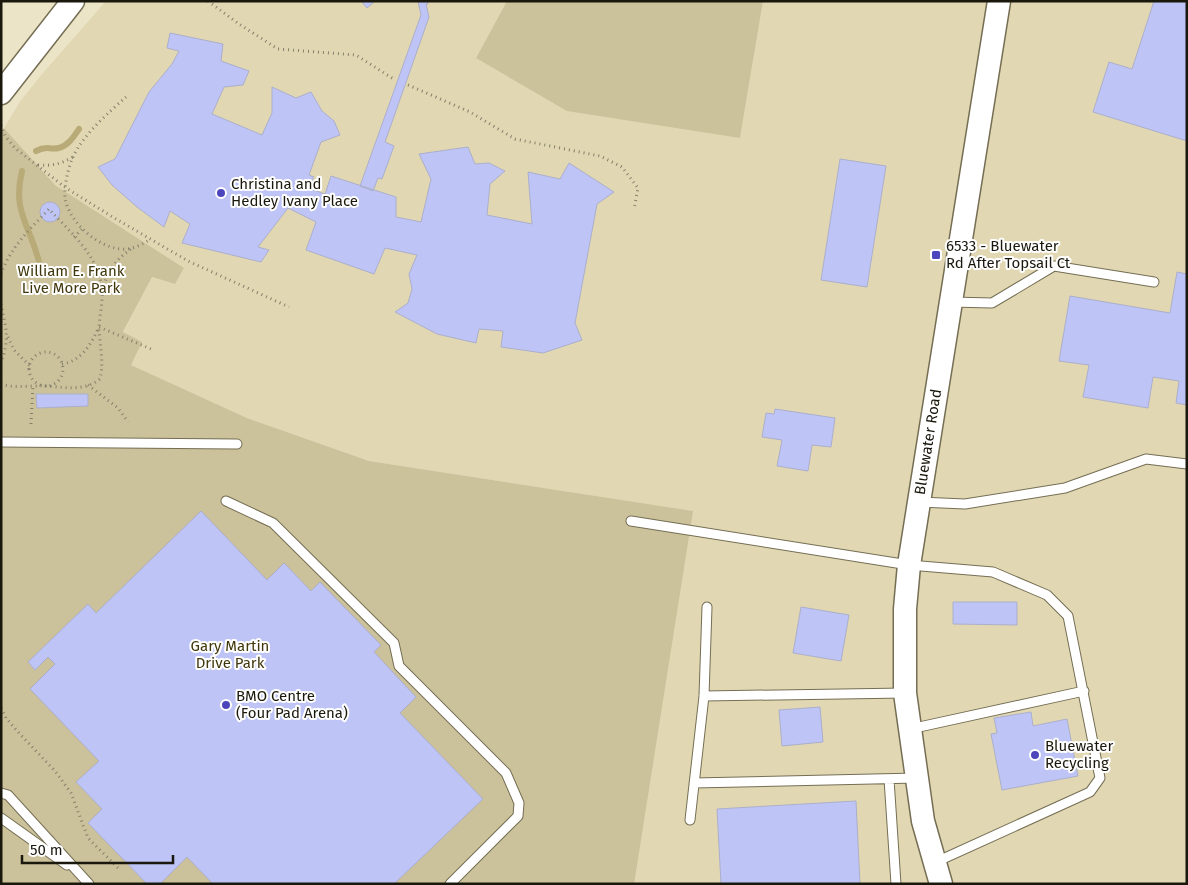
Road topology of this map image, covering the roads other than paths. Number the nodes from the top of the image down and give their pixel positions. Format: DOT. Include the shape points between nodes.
graph roads {
  1 [pos="73,1"];
  2 [pos="997,2"];
  3 [pos="1,93"];
  4 [pos="1154,282"];
  5 [pos="951,302"];
  6 [pos="1,442"];
  7 [pos="237,444"];
  8 [pos="1187,464"];
  9 [pos="226,501"];
  10 [pos="919,502"];
  11 [pos="630,521"];
  12 [pos="909,565"];
  13 [pos="707,607"];
  14 [pos="1084,691"];
  15 [pos="905,693"];
  16 [pos="704,696"];
  17 [pos="910,729"];
  18 [pos="917,778"];
  19 [pos="889,779"];
  20 [pos="694,783"];
  21 [pos="1,793"];
  22 [pos="1,818"];
  23 [pos="690,820"];
  24 [pos="938,873"];
  25 [pos="82,875"];
  26 [pos="89,884"];
  27 [pos="450,884"];
  28 [pos="896,884"];
  1 -- 3 [label="street"];
  2 -- 5 [label="street, Bluewater Road"];
  4 -- 5 [label="lane" via="1054,266 992,303"];
  5 -- 10 [label="street, Bluewater Road"];
  6 -- 7 [label="lane"];
  8 -- 10 [label="lane" via="1146,459 1066,488 965,504"];
  9 -- 27 [label="lane" via="273,523 394,643 399,666 506,773 519,803 518,816"];
  10 -- 12 [label="street, Bluewater Road"];
  11 -- 12 [label="lane"];
  12 -- 14 [label="lane" via="993,572 1047,594 1068,616"];
  12 -- 15 [label="street, Bluewater Road" via="905,609"];
  13 -- 16 [label="lane"];
  14 -- 17 [label="lane"];
  14 -- 24 [label="lane" via="1100,778 1090,792"];
  15 -- 16 [label="lane"];
  15 -- 17 [label="street, Bluewater Road"];
  16 -- 20 [label="lane"];
  17 -- 18 [label="street, Bluewater Road"];
  18 -- 19 [label="lane"];
  18 -- 24 [label="street, Bluewater Road" via="923,821"];
  19 -- 20 [label="lane"];
  19 -- 28 [label="lane"];
  20 -- 23 [label="lane"];
  21 -- 25 [label="lane" via="8,794"];
  22 -- 25 [label="lane"];
  25 -- 26 [label="lane"];
}
